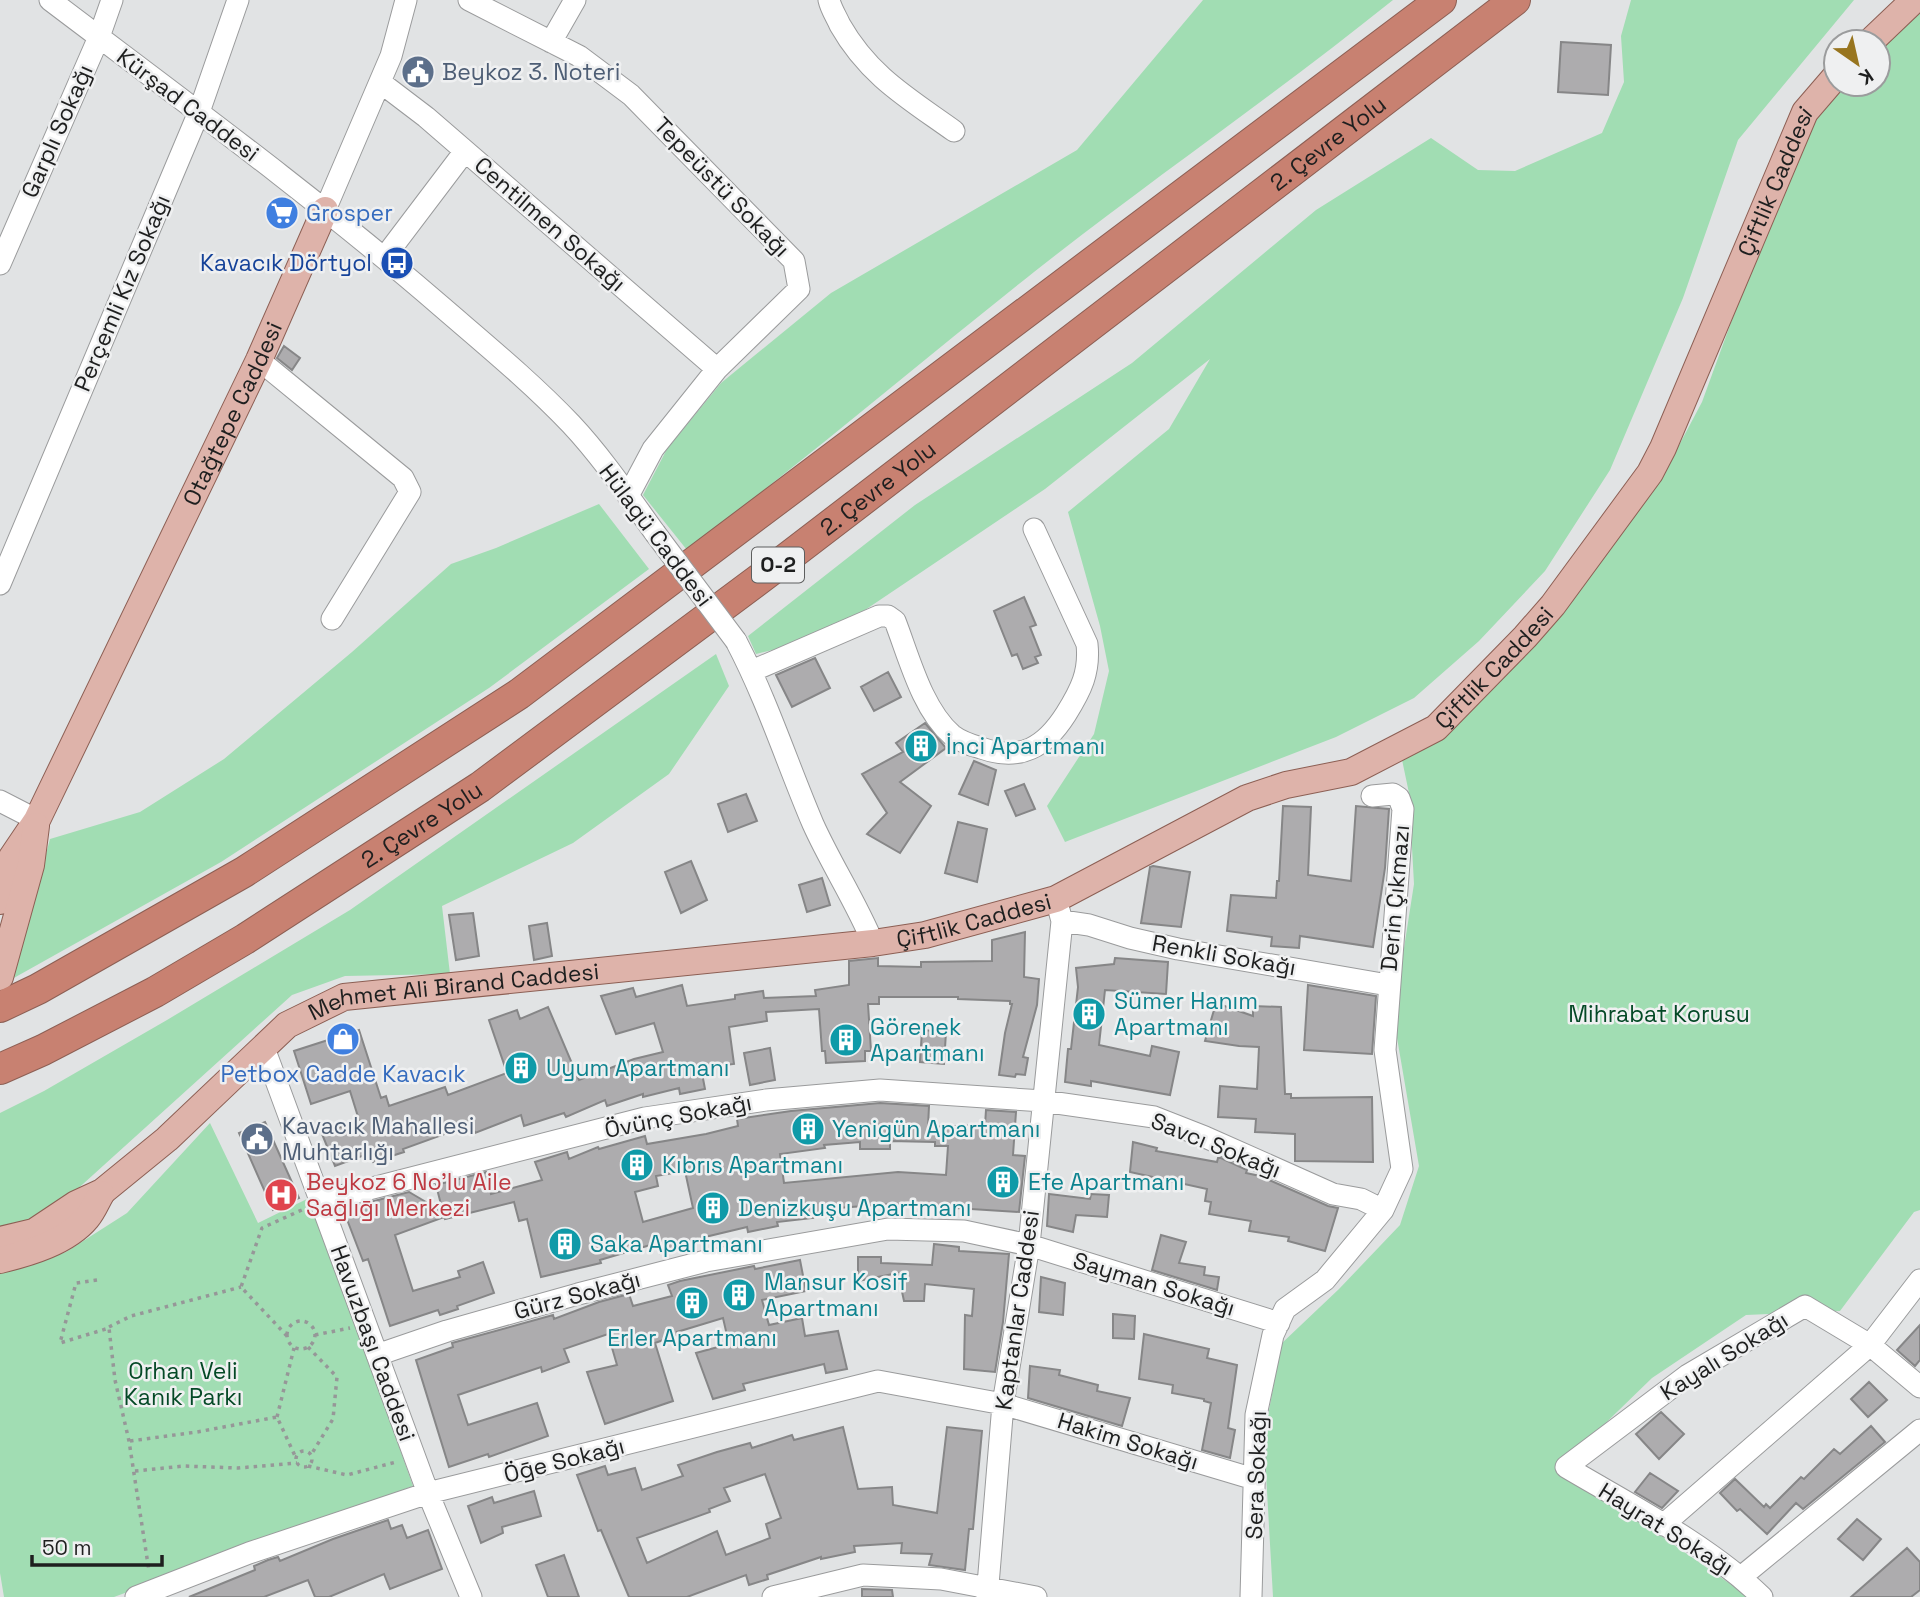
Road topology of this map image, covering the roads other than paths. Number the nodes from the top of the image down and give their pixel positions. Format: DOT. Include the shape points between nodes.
graph roads {
  1 [pos="50,0"];
  2 [pos="112,0"];
  3 [pos="238,0"];
  4 [pos="406,0"];
  5 [pos="575,0"];
  6 [pos="829,0"];
  7 [pos="1441,0"];
  8 [pos="1515,0"];
  9 [pos="1914,0"];
  10 [pos="481,3"];
  11 [pos="1885,28"];
  12 [pos="99,37"];
  13 [pos="551,42"];
  14 [pos="380,82"];
  15 [pos="1822,92"];
  16 [pos="199,112"];
  17 [pos="954,131"];
  18 [pos="465,151"];
  19 [pos="325,210"];
  20 [pos="384,258"];
  21 [pos="0,264"];
  22 [pos="259,360"];
  23 [pos="717,369"];
  24 [pos="628,496"];
  25 [pos="1034,529"];
  26 [pos="0,584"];
  27 [pos="332,619"];
  28 [pos="752,671"];
  29 [pos="1372,796"];
  30 [pos="0,801"];
  31 [pos="37,820"];
  32 [pos="21,861"];
  33 [pos="0,901"];
  34 [pos="1059,910"];
  35 [pos="873,943"];
  36 [pos="0,977"];
  37 [pos="1388,985"];
  38 [pos="0,1007"];
  39 [pos="264,1048"];
  40 [pos="0,1069"];
  41 [pos="1043,1101"];
  42 [pos="102,1192"];
  43 [pos="322,1200"];
  44 [pos="1383,1210"];
  45 [pos="0,1240"];
  46 [pos="1029,1245"];
  47 [pos="0,1260"];
  48 [pos="1920,1280"];
  49 [pos="1279,1323"];
  50 [pos="1870,1345"];
  51 [pos="377,1355"];
  52 [pos="1920,1387"];
  53 [pos="1003,1404"];
  54 [pos="1920,1430"];
  55 [pos="1566,1467"];
  56 [pos="1254,1479"];
  57 [pos="428,1493"];
  58 [pos="1663,1525"];
  59 [pos="1741,1577"];
  60 [pos="987,1592"];
  61 [pos="144,1594"];
  62 [pos="471,1597"];
  63 [pos="773,1597"];
  64 [pos="1036,1597"];
  65 [pos="1251,1597"];
  66 [pos="1762,1597"];
  1 -- 12 [label="street, Kürşad Caddesi"];
  2 -- 12 [label="street, Garplı Sokağı"];
  3 -- 16 [label="street, Perçemli Kız Sokağı"];
  4 -- 14 [label="street, Otağtepe Caddesi"];
  5 -- 13 [label="street"];
  6 -- 17 [label="street" via="850,43 886,83"];
  7 -- 38 [label="highway, 2. Çevre Yolu / O-2" via="519,694 244,872"];
  8 -- 40 [label="highway, 2. Çevre Yolu / O-2" via="770,571 480,787 155,992"];
  9 -- 11 [label="main road"];
  10 -- 13 [label="street, Tepeüstü Sokağı"];
  12 -- 16 [label="street, Kürşad Caddesi"];
  12 -- 21 [label="street, Garplı Sokağı"];
  13 -- 23 [label="street, Tepeüstü Sokağı" via="579,56 631,95 794,261 799,289"];
  14 -- 18 [label="street, Centilmen Sokağı"];
  14 -- 19 [label="street, Otağtepe Caddesi"];
  15 -- 34 [label="main road, Çiftlik Caddesi" via="1805,111 1650,473 1525,637 1436,727 1351,772 1247,798"];
  16 -- 19 [label="street, Kürşad Caddesi"];
  16 -- 26 [label="street, Perçemli Kız Sokağı"];
  18 -- 20 [label="street"];
  18 -- 23 [label="street, Centilmen Sokağı"];
  19 -- 20 [label="street, Hülagü Caddesi"];
  19 -- 22 [label="main road, Otağtepe Caddesi"];
  20 -- 24 [label="street, Hülagü Caddesi" via="518,372 573,426"];
  22 -- 27 [label="street" via="403,478 410,492"];
  22 -- 31 [label="main road, Otağtepe Caddesi"];
  23 -- 24 [label="street, Tepeüstü Sokağı" via="653,449"];
  24 -- 28 [label="street, Hülagü Caddesi, bridge" via="736,641"];
  25 -- 28 [label="street" via="1087,644 1088,656 1086,678 1044,743 1000,754 952,734 922,692 895,621 888,616"];
  28 -- 35 [label="street, Hülagü Caddesi" via="814,827"];
  29 -- 37 [label="street, Derin Çıkmazı" via="1394,794 1403,809"];
  30 -- 31 [label="street"];
  31 -- 32 [label="main road, Otağtepe Caddesi"];
  32 -- 33 [label="main road"];
  32 -- 36 [label="main road"];
  34 -- 35 [label="main road, Çiftlik Caddesi"];
  34 -- 37 [label="street, Renkli Sokağı" via="1089,925 1178,949"];
  34 -- 41 [label="street, Kaptanlar Caddesi"];
  35 -- 39 [label="main road, Mehmet Ali Birand Caddesi" via="344,997 287,1026"];
  37 -- 44 [label="street, Sera Sokağı" via="1385,1050 1402,1169"];
  39 -- 42 [label="main road, Mehmet Ali Birand Caddesi" via="167,1139"];
  39 -- 43 [label="street, Havuzbaşı Caddesi"];
  41 -- 43 [label="street, Övünç Sokağı" via="880,1090 766,1100 645,1118"];
  41 -- 44 [label="street, Savcı Sokağı" via="1154,1117 1333,1194 1361,1199"];
  41 -- 46 [label="street, Kaptanlar Caddesi"];
  42 -- 45 [label="main road, Mehmet Ali Birand Caddesi" via="34,1232"];
  42 -- 47 [label="main road, Mehmet Ali Birand Caddesi" via="88,1218 67,1235"];
  43 -- 51 [label="street, Havuzbaşı Caddesi"];
  44 -- 49 [label="street, Sera Sokağı" via="1334,1271 1285,1309"];
  46 -- 49 [label="street, Sayman Sokağı"];
  46 -- 51 [label="street, Gürz Sokağı" via="964,1231 888,1229 706,1261 565,1297"];
  46 -- 53 [label="street, Kaptanlar Caddesi"];
  48 -- 50 [label="street"];
  49 -- 56 [label="street, Sera Sokağı" via="1255,1415"];
  50 -- 52 [label="street, Kayalı Sokağı"];
  50 -- 55 [label="street, Kayalı Sokağı" via="1805,1306 1688,1374"];
  50 -- 58 [label="street"];
  51 -- 57 [label="street, Havuzbaşı Caddesi"];
  53 -- 56 [label="street, Hakim Sokağı"];
  53 -- 57 [label="street, Öḡe Sokağı" via="878,1381"];
  53 -- 60 [label="street, Kaptanlar Caddesi"];
  54 -- 59 [label="street"];
  55 -- 58 [label="street, Hayrat Sokağı"];
  56 -- 65 [label="street, Sera Sokağı"];
  57 -- 61 [label="street, Öḡe Sokağı" via="248,1553"];
  57 -- 62 [label="street, Havuzbaşı Caddesi"];
  58 -- 59 [label="street, Hayrat Sokağı"];
  59 -- 66 [label="street, Hayrat Sokağı"];
  60 -- 63 [label="street" via="929,1578 863,1575"];
  60 -- 64 [label="street"];
}
